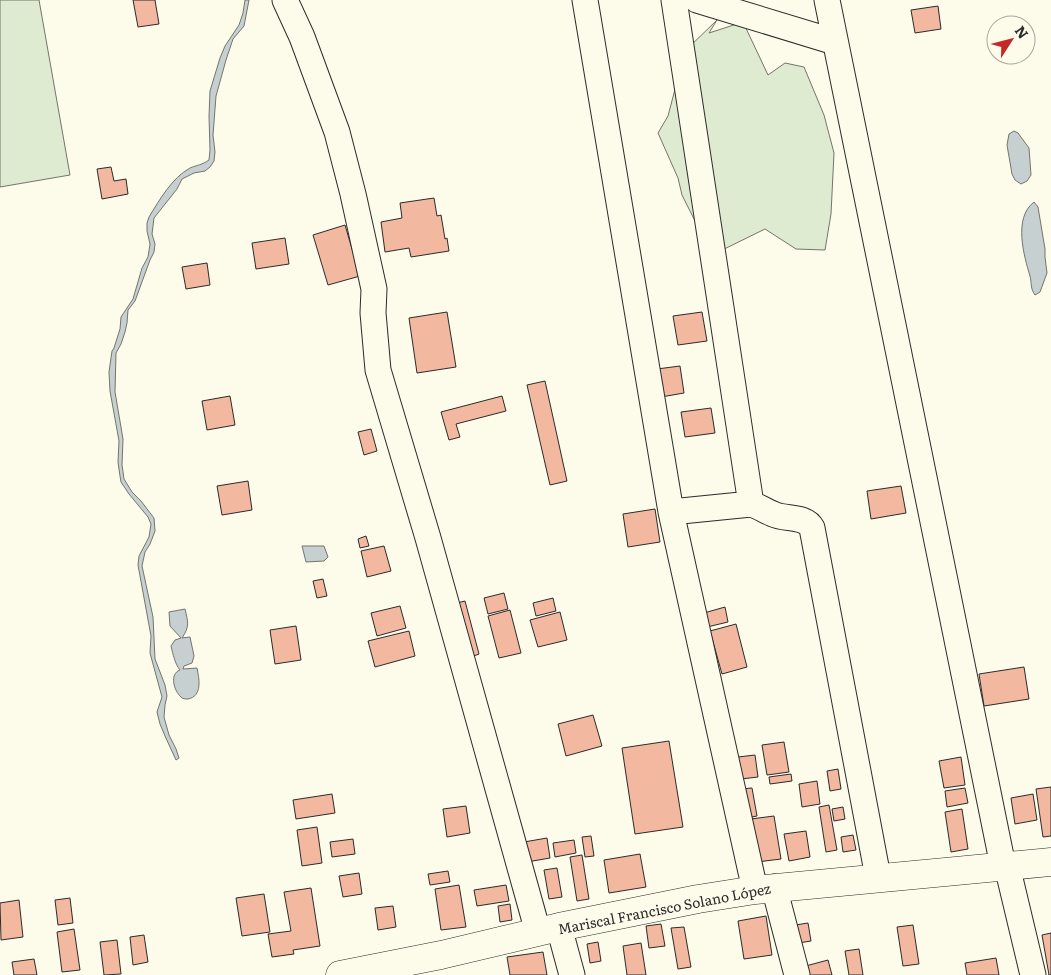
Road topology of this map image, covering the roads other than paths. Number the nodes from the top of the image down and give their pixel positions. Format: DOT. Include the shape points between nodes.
graph roads {
  1 [pos="584,0"];
  2 [pos="674,0"];
  3 [pos="697,0"];
  4 [pos="827,0"];
  5 [pos="292,2"];
  6 [pos="836,42"];
  7 [pos="751,504"];
  8 [pos="671,512"];
  9 [pos="1051,862"];
  10 [pos="1005,866"];
  11 [pos="878,877"];
  12 [pos="764,888"];
  13 [pos="549,930"];
  14 [pos="340,975"];
  15 [pos="572,975"];
  16 [pos="797,975"];
  17 [pos="1033,975"];
  1 -- 8 [label="street"];
  2 -- 7 [label="street"];
  3 -- 6 [label="street"];
  4 -- 6 [label="street"];
  5 -- 13 [label="street" via="340,141 353,194 374,288 378,370"];
  6 -- 10 [label="street"];
  7 -- 8 [label="street"];
  7 -- 11 [label="street" via="774,516 803,520 812,528"];
  8 -- 12 [label="street"];
  9 -- 10 [label="main road, Mariscal Francisco Solano López"];
  10 -- 11 [label="main road, Mariscal Francisco Solano López"];
  10 -- 17 [label="street"];
  11 -- 12 [label="main road, Mariscal Francisco Solano López"];
  12 -- 13 [label="main road, Mariscal Francisco Solano López"];
  12 -- 16 [label="street"];
  13 -- 14 [label="main road, Mariscal Francisco Solano López"];
  13 -- 15 [label="street"];
}
